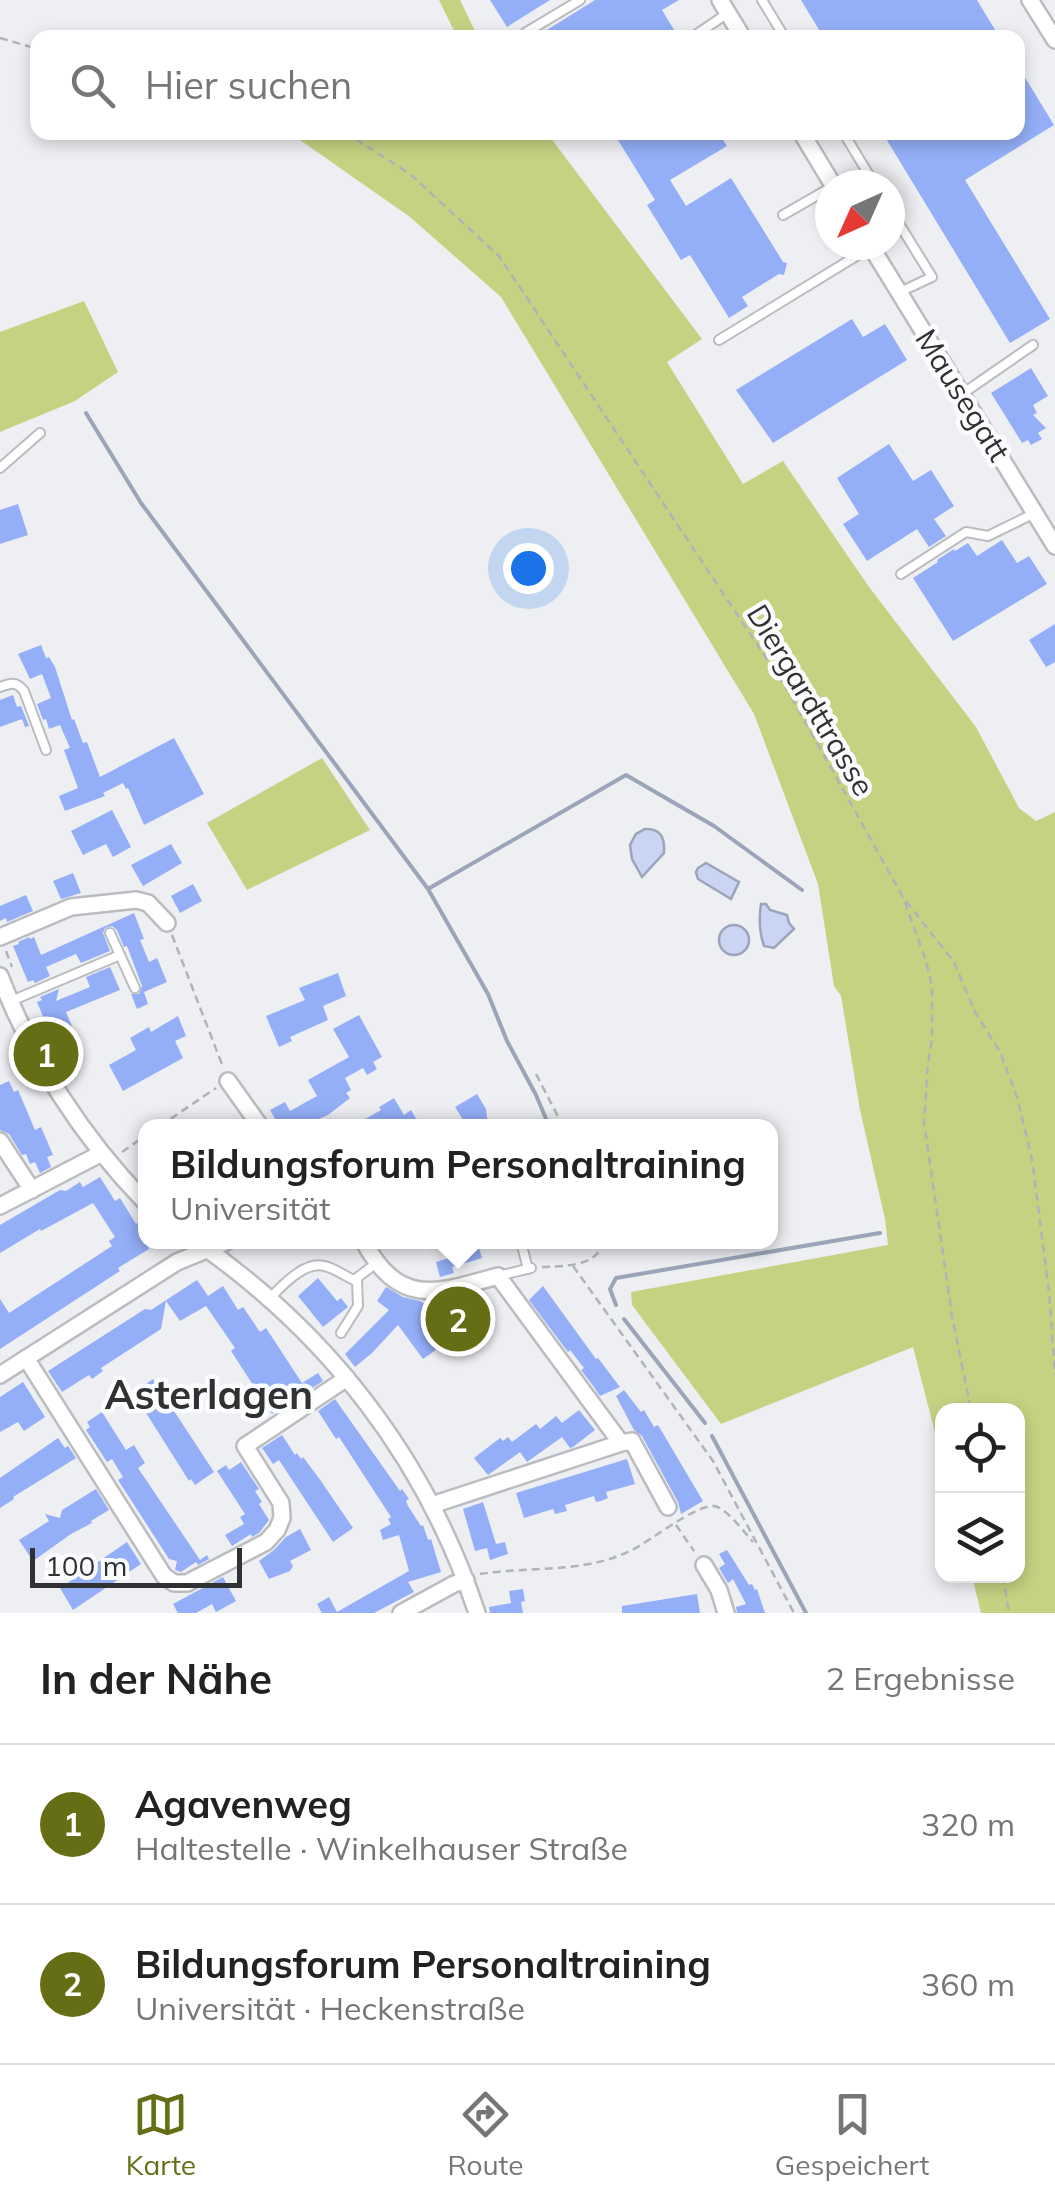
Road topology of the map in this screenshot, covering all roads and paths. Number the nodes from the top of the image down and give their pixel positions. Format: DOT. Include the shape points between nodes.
graph roads {
  1 [pos="580,0"];
  2 [pos="762,0"];
  3 [pos="1030,0"];
  4 [pos="724,6"];
  5 [pos="530,30"];
  6 [pos="699,30"];
  7 [pos="738,30"];
  8 [pos="780,30"];
  9 [pos="0,38"];
  10 [pos="1055,40"];
  11 [pos="30,47"];
  12 [pos="358,140"];
  13 [pos="806,140"];
  14 [pos="848,140"];
  15 [pos="822,170"];
  16 [pos="866,170"];
  17 [pos="815,197"];
  18 [pos="783,215"];
  19 [pos="905,233"];
  20 [pos="848,260"];
  21 [pos="880,260"];
  22 [pos="899,292"];
  23 [pos="719,340"];
  24 [pos="1034,345"];
  25 [pos="962,394"];
  26 [pos="40,432"];
  27 [pos="0,468"];
  28 [pos="1035,513"];
  29 [pos="1055,546"];
  30 [pos="902,574"];
  31 [pos="0,687"];
  32 [pos="46,750"];
  33 [pos="903,897"];
  34 [pos="167,923"];
  35 [pos="110,933"];
  36 [pos="0,936"];
  37 [pos="120,955"];
  38 [pos="6,971"];
  39 [pos="134,988"];
  40 [pos="11,1002"];
  41 [pos="536,1074"];
  42 [pos="228,1081"];
  43 [pos="171,1119"];
  44 [pos="255,1119"];
  45 [pos="559,1119"];
  46 [pos="138,1140"];
  47 [pos="0,1141"];
  48 [pos="105,1157"];
  49 [pos="32,1190"];
  50 [pos="138,1193"];
  51 [pos="0,1206"];
  52 [pos="196,1249"];
  53 [pos="207,1249"];
  54 [pos="369,1249"];
  55 [pos="523,1249"];
  56 [pos="601,1249"];
  57 [pos="378,1262"];
  58 [pos="573,1266"];
  59 [pos="529,1268"];
  60 [pos="498,1276"];
  61 [pos="357,1280"];
  62 [pos="269,1300"];
  63 [pos="341,1333"];
  64 [pos="26,1358"];
  65 [pos="0,1375"];
  66 [pos="1055,1375"];
  67 [pos="347,1378"];
  68 [pos="970,1403"];
  69 [pos="621,1443"];
  70 [pos="432,1504"];
  71 [pos="672,1515"];
  72 [pos="757,1546"];
  73 [pos="704,1564"];
  74 [pos="466,1580"];
  75 [pos="1004,1583"];
  76 [pos="401,1613"];
  77 [pos="477,1613"];
  78 [pos="726,1613"];
  79 [pos="794,1613"];
  80 [pos="1009,1613"];
  1 -- 5 [label="lane"];
  2 -- 8 [label="lane"];
  3 -- 10 [label="street"];
  4 -- 6 [label="lane"];
  4 -- 7 [label="street"];
  9 -- 11 [label="path"];
  12 -- 33 [label="path, Diergardttrasse" via="410,174 499,256 788,691"];
  13 -- 15 [label="street"];
  14 -- 16 [label="lane"];
  17 -- 18 [label="lane"];
  19 -- 22 [label="lane" via="932,277"];
  20 -- 23 [label="lane"];
  21 -- 22 [label="street, Mausegatt"];
  22 -- 25 [label="street, Mausegatt"];
  24 -- 25 [label="lane"];
  25 -- 28 [label="street, Mausegatt"];
  26 -- 27 [label="lane"];
  28 -- 29 [label="street, Mausegatt"];
  28 -- 30 [label="lane" via="988,536 966,532"];
  31 -- 32 [label="lane" via="19,685"];
  33 -- 66 [label="path" via="954,962 1017,1096 1032,1159"];
  33 -- 68 [label="path, Diergardttrasse" via="932,986 924,1122"];
  34 -- 36 [label="street" via="136,900 71,907"];
  34 -- 42 [label="path"];
  35 -- 37 [label="lane"];
  36 -- 38 [label="path"];
  37 -- 39 [label="lane"];
  37 -- 40 [label="lane"];
  38 -- 40 [label="street"];
  40 -- 48 [label="street" via="59,1094"];
  41 -- 45 [label="path"];
  42 -- 43 [label="path"];
  42 -- 44 [label="street"];
  46 -- 48 [label="path"];
  47 -- 49 [label="street"];
  48 -- 49 [label="street"];
  48 -- 50 [label="street"];
  49 -- 51 [label="street"];
  52 -- 64 [label="street"];
  53 -- 62 [label="street"];
  54 -- 57 [label="street"];
  55 -- 59 [label="lane"];
  56 -- 58 [label="path"];
  57 -- 60 [label="street" via="401,1284 422,1292"];
  57 -- 61 [label="lane"];
  58 -- 59 [label="path"];
  58 -- 72 [label="path" via="713,1461"];
  59 -- 60 [label="lane"];
  60 -- 69 [label="street"];
  61 -- 62 [label="lane" via="314,1265"];
  61 -- 63 [label="lane" via="358,1306"];
  62 -- 67 [label="street"];
  64 -- 65 [label="street"];
  64 -- 67 [label="street" via="174,1584 266,1542 277,1530 281,1502 244,1446"];
  67 -- 70 [label="street"];
  69 -- 70 [label="street"];
  69 -- 71 [label="street" via="632,1441"];
  70 -- 74 [label="street"];
  71 -- 72 [label="path" via="722,1508"];
  71 -- 73 [label="path"];
  71 -- 74 [label="path" via="631,1550 603,1561"];
  72 -- 79 [label="path"];
  73 -- 78 [label="street"];
  74 -- 76 [label="street"];
  74 -- 77 [label="street"];
  75 -- 80 [label="path"];
}
